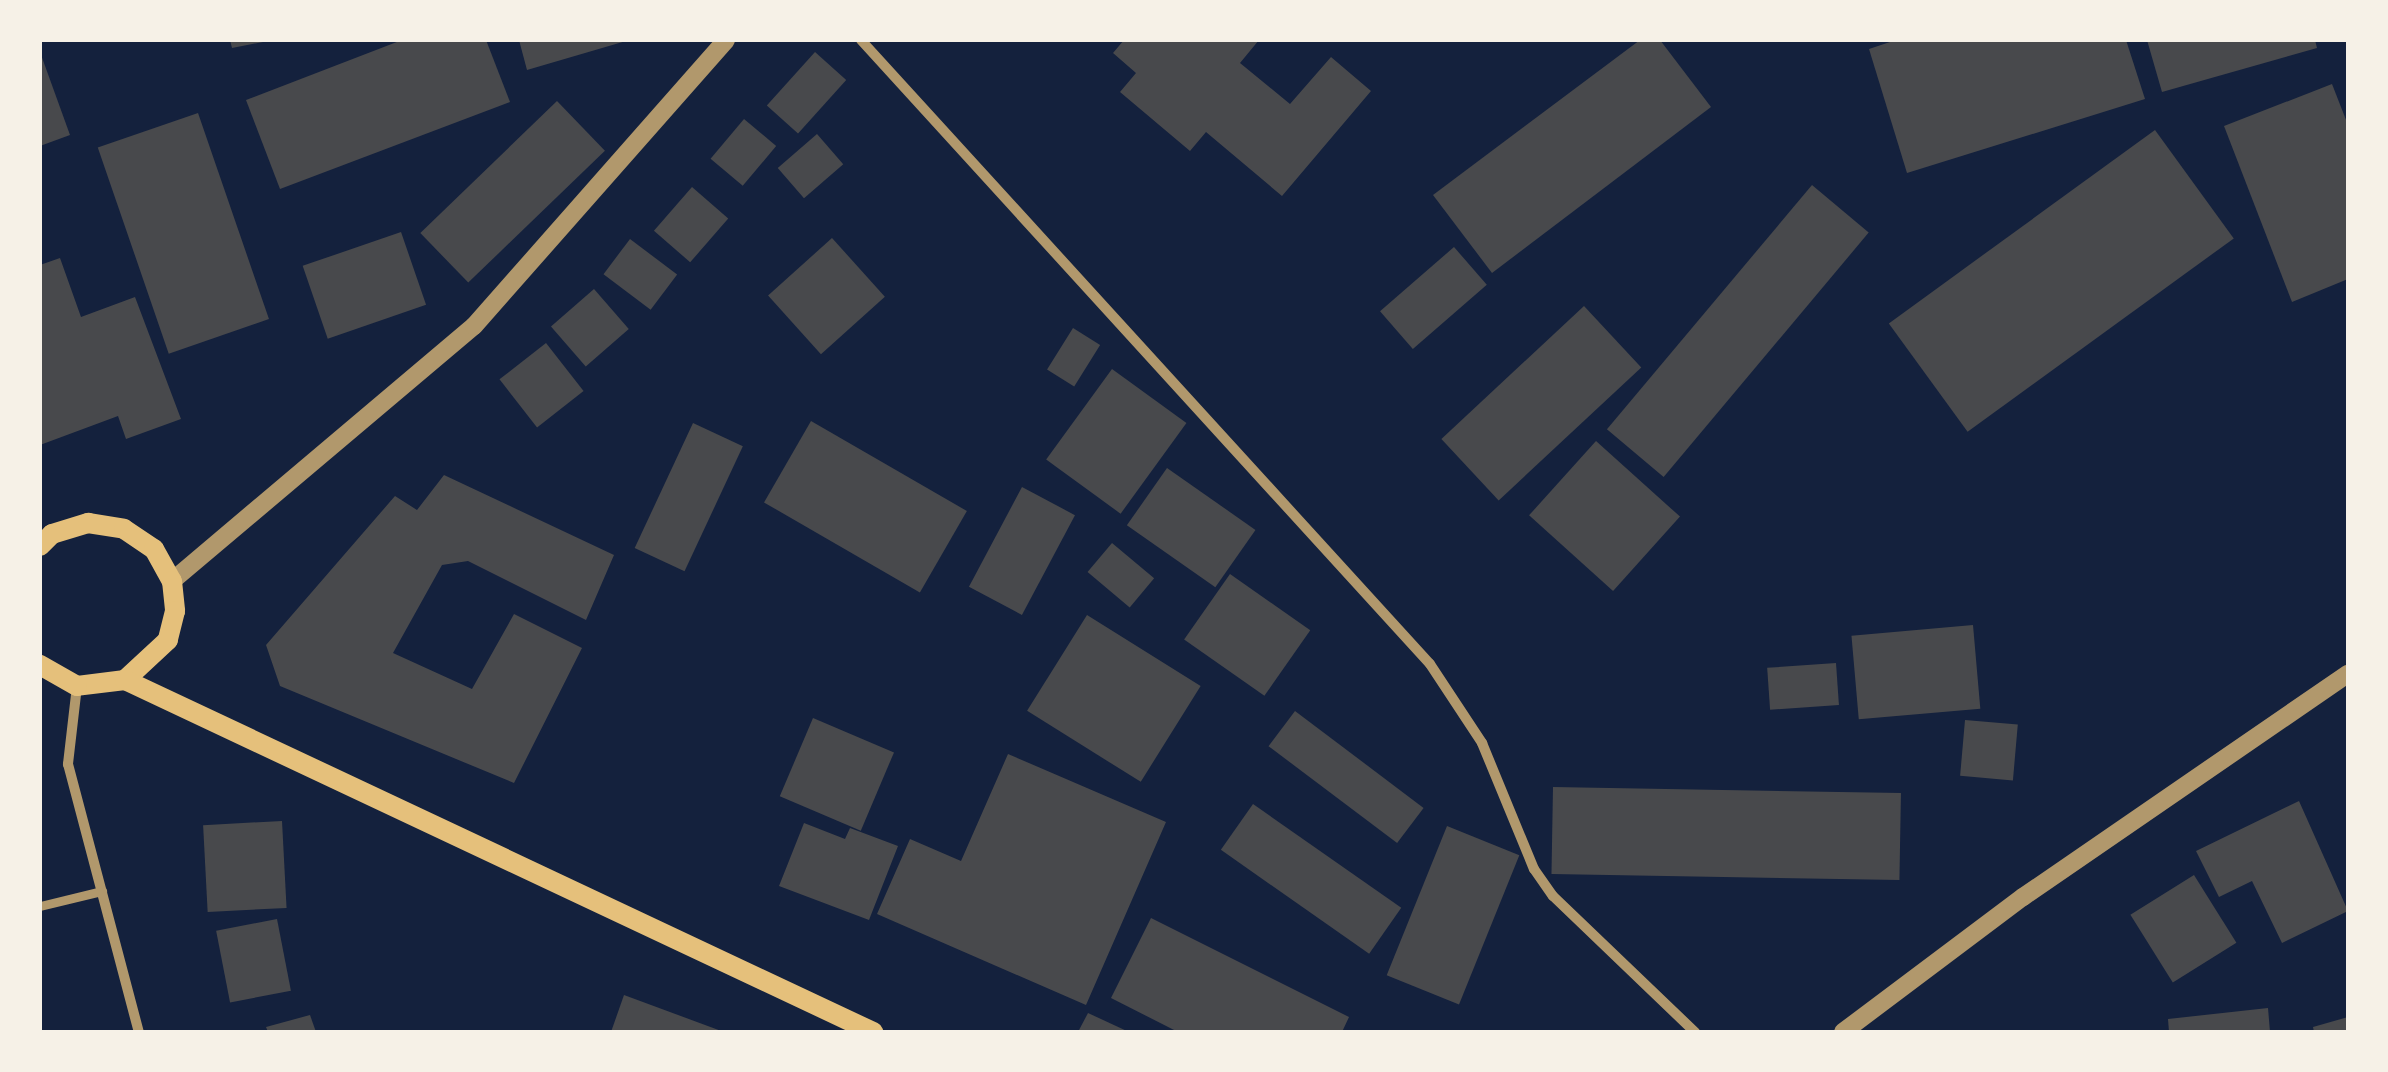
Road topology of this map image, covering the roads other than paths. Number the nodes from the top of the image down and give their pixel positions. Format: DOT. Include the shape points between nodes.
graph roads {
  1 [pos="726,40"];
  2 [pos="860,40"];
  3 [pos="40,546"];
  4 [pos="172,582"];
  5 [pos="40,666"];
  6 [pos="2348,674"];
  7 [pos="125,680"];
  8 [pos="77,686"];
  9 [pos="102,891"];
  10 [pos="40,906"];
  11 [pos="139,1032"];
  12 [pos="873,1032"];
  13 [pos="1695,1032"];
  14 [pos="1843,1032"];
  1 -- 4 [label="street" via="474,326"];
  2 -- 13 [label="street" via="1430,664 1482,743 1534,870"];
  3 -- 4 [label="main road" via="52,534 88,523 124,529 154,550"];
  4 -- 7 [label="main road" via="176,612 168,640"];
  5 -- 8 [label="main road"];
  6 -- 14 [label="street" via="2022,897"];
  7 -- 8 [label="main road"];
  7 -- 12 [label="main road"];
  8 -- 9 [label="street" via="68,764"];
  9 -- 10 [label="street"];
  9 -- 11 [label="street"];
}
